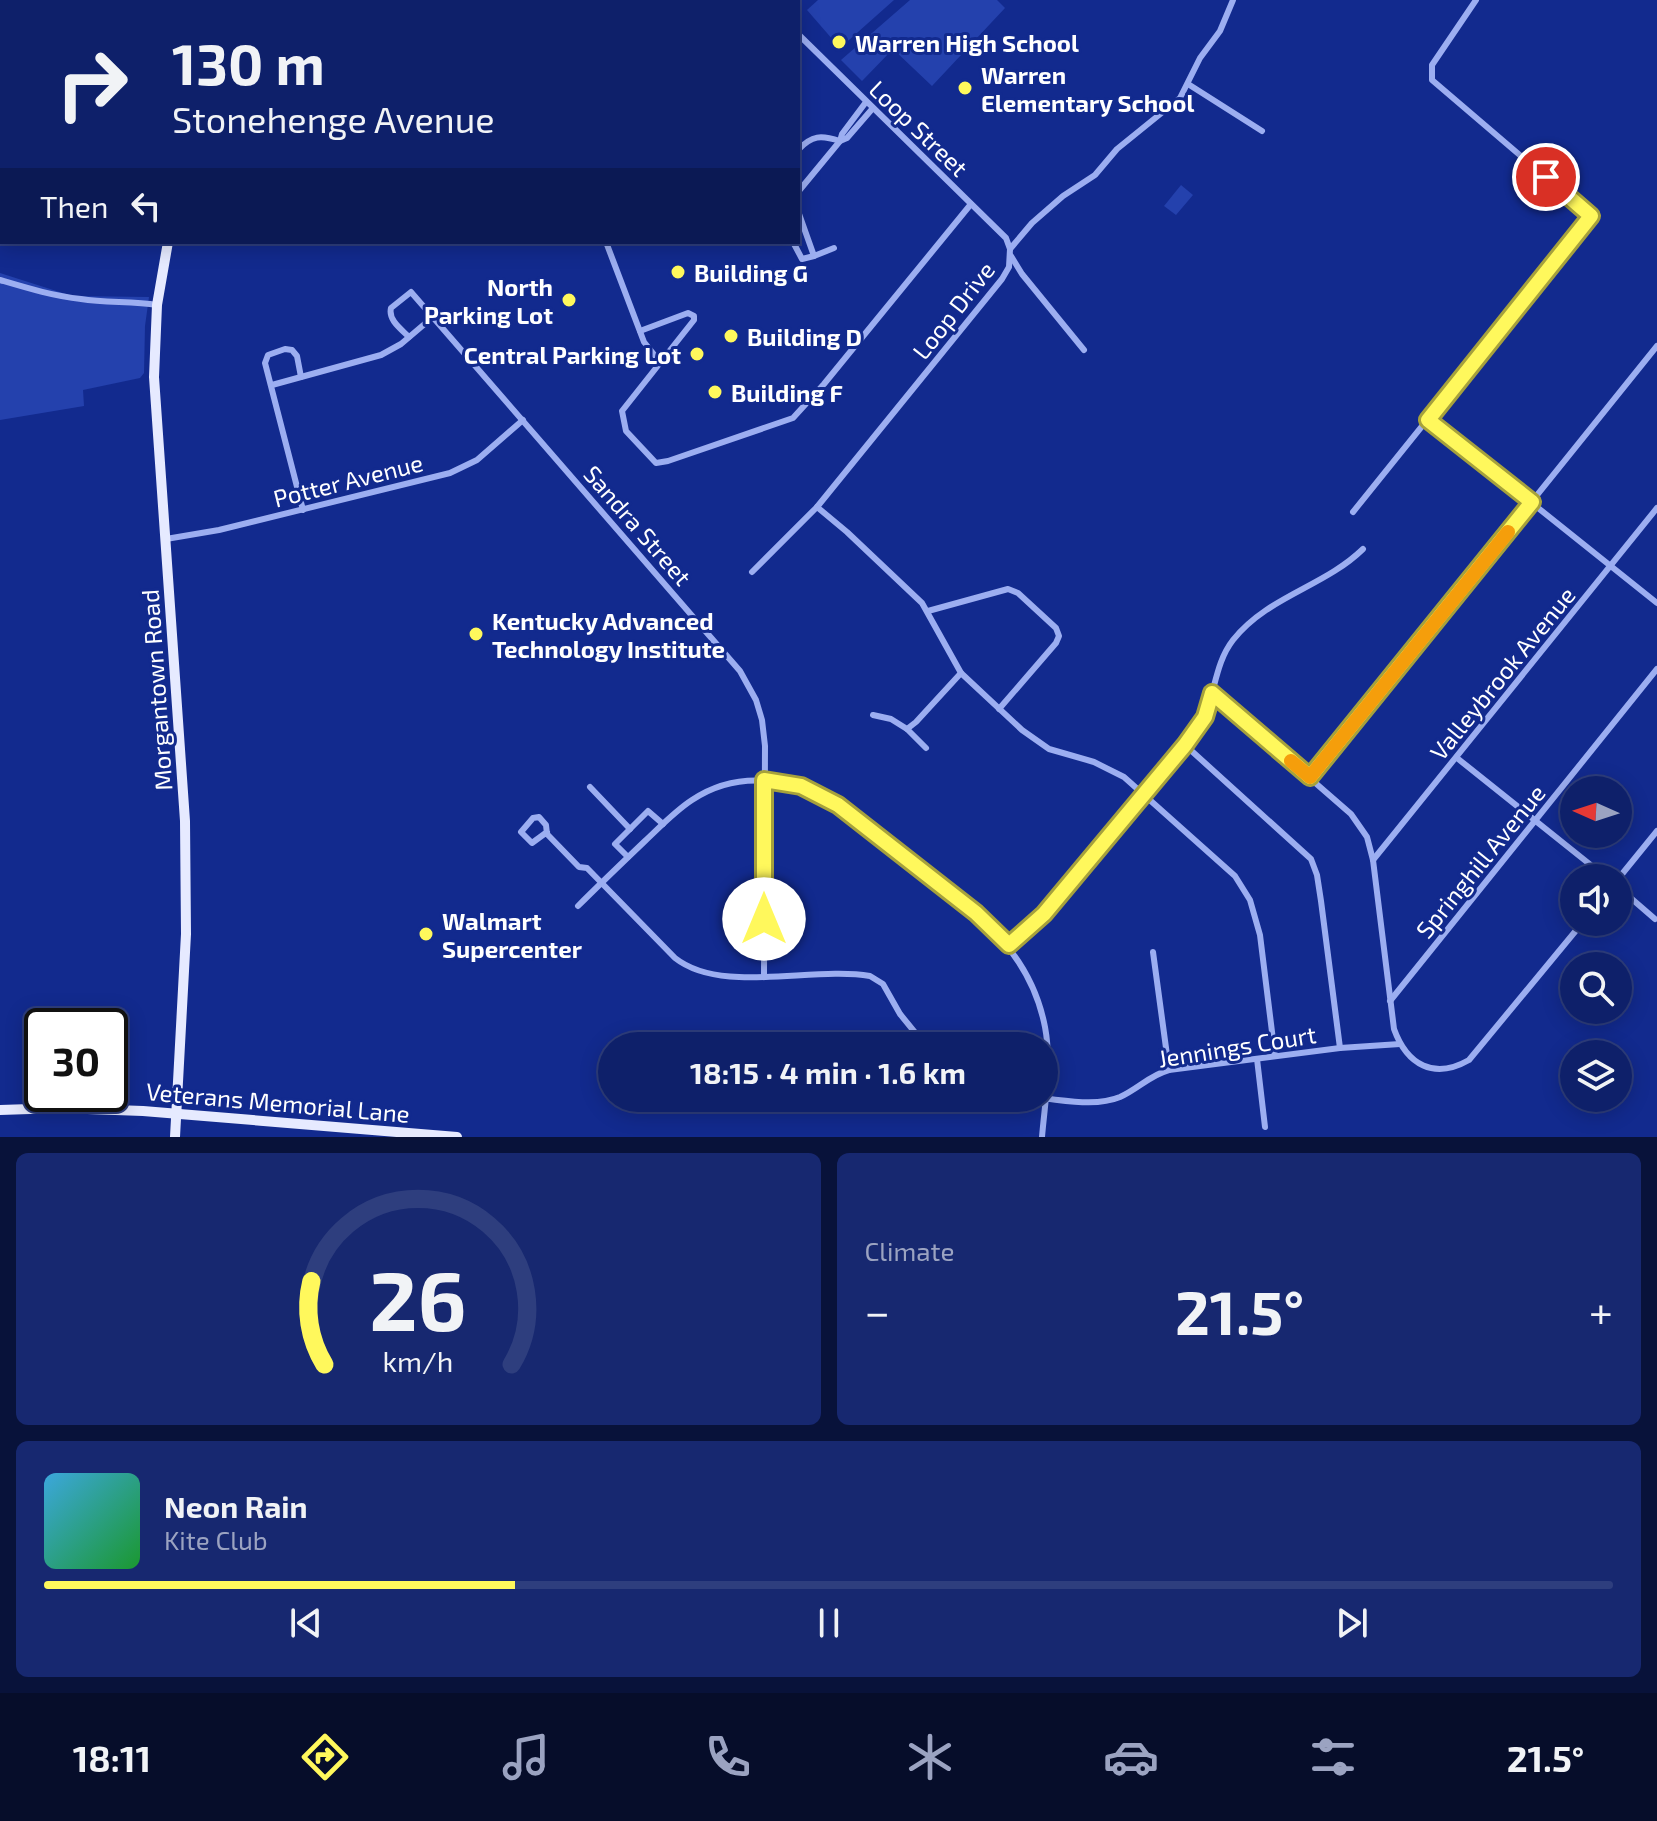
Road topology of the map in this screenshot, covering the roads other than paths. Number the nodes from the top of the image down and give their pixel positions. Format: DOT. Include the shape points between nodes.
graph roads {
  1 [pos="1233,0"];
  2 [pos="1476,0"];
  3 [pos="800,36"];
  4 [pos="1188,84"];
  5 [pos="866,102"];
  6 [pos="873,108"];
  7 [pos="1262,131"];
  8 [pos="840,141"];
  9 [pos="800,148"];
  10 [pos="800,188"];
  11 [pos="971,204"];
  12 [pos="800,217"];
  13 [pos="168,244"];
  14 [pos="607,244"];
  15 [pos="794,244"];
  16 [pos="834,248"];
  17 [pos="1011,253"];
  18 [pos="814,256"];
  19 [pos="0,280"];
  20 [pos="157,305"];
  21 [pos="434,316"];
  22 [pos="640,331"];
  23 [pos="409,337"];
  24 [pos="1657,346"];
  25 [pos="1084,350"];
  26 [pos="660,362"];
  27 [pos="301,377"];
  28 [pos="272,385"];
  29 [pos="523,420"];
  30 [pos="1428,420"];
  31 [pos="1532,502"];
  32 [pos="817,507"];
  33 [pos="1657,508"];
  34 [pos="303,510"];
  35 [pos="1353,512"];
  36 [pos="166,539"];
  37 [pos="1363,549"];
  38 [pos="1611,565"];
  39 [pos="752,572"];
  40 [pos="1657,603"];
  41 [pos="928,611"];
  42 [pos="1657,669"];
  43 [pos="961,673"];
  44 [pos="1212,693"];
  45 [pos="999,709"];
  46 [pos="873,715"];
  47 [pos="907,729"];
  48 [pos="1185,745"];
  49 [pos="926,748"];
  50 [pos="1457,758"];
  51 [pos="1310,777"];
  52 [pos="764,780"];
  53 [pos="590,787"];
  54 [pos="1145,794"];
  55 [pos="1535,820"];
  56 [pos="663,824"];
  57 [pos="630,829"];
  58 [pos="1657,831"];
  59 [pos="547,832"];
  60 [pos="628,857"];
  61 [pos="1373,860"];
  62 [pos="1590,864"];
  63 [pos="1630,864"];
  64 [pos="601,883"];
  65 [pos="1632,899"];
  66 [pos="578,906"];
  67 [pos="1655,919"];
  68 [pos="1571,936"];
  69 [pos="1009,945"];
  70 [pos="1153,952"];
  71 [pos="764,975"];
  72 [pos="1390,1001"];
  73 [pos="915,1032"];
  74 [pos="1046,1032"];
  75 [pos="1400,1044"];
  76 [pos="1340,1048"];
  77 [pos="1275,1056"];
  78 [pos="1257,1059"];
  79 [pos="1169,1070"];
  80 [pos="1058,1099"];
  81 [pos="0,1110"];
  82 [pos="1042,1112"];
  83 [pos="177,1114"];
  84 [pos="1265,1127"];
  85 [pos="175,1137"];
  86 [pos="457,1137"];
  87 [pos="1042,1137"];
  1 -- 4 [label="street, Loop Drive"];
  2 -- 30 [label="street" via="1432,65 1436,85 1591,216"];
  3 -- 5 [label="street, Loop Street"];
  4 -- 7 [label="street"];
  4 -- 17 [label="street, Loop Drive" via="1180,98 1117,149 1095,175 1044,212"];
  5 -- 6 [label="street, Loop Street"];
  5 -- 8 [label="street"];
  6 -- 8 [label="street"];
  6 -- 11 [label="street, Loop Street"];
  8 -- 9 [label="street" via="817,136"];
  8 -- 10 [label="street"];
  11 -- 17 [label="street, Loop Street" via="1006,238"];
  11 -- 26 [label="street" via="793,418 656,463 626,431 622,417"];
  12 -- 18 [label="street"];
  13 -- 20 [label="main road, Morgantown Road"];
  14 -- 22 [label="street"];
  15 -- 18 [label="street" via="802,259"];
  16 -- 18 [label="street"];
  17 -- 25 [label="street, Loop Street"];
  17 -- 32 [label="street, Loop Drive" via="1002,279"];
  19 -- 20 [label="street" via="70,298"];
  20 -- 36 [label="main road, Morgantown Road" via="154,377"];
  21 -- 23 [label="street"];
  21 -- 23 [label="street, Sandra Street" via="415,293 407,293 390,312"];
  21 -- 29 [label="street, Sandra Street"];
  22 -- 26 [label="street"];
  22 -- 26 [label="street" via="688,313 694,316"];
  23 -- 27 [label="street" via="381,355"];
  24 -- 31 [label="street"];
  27 -- 28 [label="street"];
  27 -- 28 [label="street" via="295,353 271,352 265,363"];
  28 -- 34 [label="street"];
  29 -- 34 [label="street, Potter Avenue" via="460,469"];
  29 -- 52 [label="street, Sandra Street" via="746,680 762,720"];
  30 -- 31 [label="street"];
  30 -- 35 [label="street"];
  31 -- 38 [label="street"];
  31 -- 51 [label="street"];
  32 -- 39 [label="street, Loop Drive"];
  32 -- 41 [label="street"];
  33 -- 38 [label="street, Valleybrook Avenue"];
  34 -- 36 [label="street, Potter Avenue"];
  36 -- 83 [label="main road, Morgantown Road" via="185,821 186,934"];
  37 -- 44 [label="street" via="1334,573 1253,620 1230,645"];
  38 -- 40 [label="street"];
  38 -- 50 [label="street, Valleybrook Avenue"];
  41 -- 43 [label="street"];
  41 -- 45 [label="street" via="1008,589 1056,628 1056,643"];
  42 -- 55 [label="street, Springhill Avenue"];
  43 -- 45 [label="street"];
  43 -- 47 [label="street"];
  44 -- 48 [label="street" via="1205,717"];
  44 -- 51 [label="street"];
  45 -- 54 [label="street" via="1049,749 1110,769"];
  46 -- 47 [label="street"];
  47 -- 49 [label="street"];
  48 -- 54 [label="street"];
  48 -- 76 [label="street" via="1311,859"];
  50 -- 55 [label="street"];
  50 -- 61 [label="street, Valleybrook Avenue"];
  51 -- 61 [label="street" via="1357,821"];
  52 -- 56 [label="street" via="708,791"];
  52 -- 69 [label="street" via="801,786 838,805"];
  52 -- 71 [label="street, Sandra Street"];
  53 -- 57 [label="street"];
  54 -- 69 [label="street" via="1044,914"];
  54 -- 77 [label="street" via="1235,876 1250,900 1260,935"];
  55 -- 62 [label="street"];
  55 -- 72 [label="street, Springhill Avenue"];
  56 -- 57 [label="street" via="648,811"];
  56 -- 60 [label="street"];
  57 -- 60 [label="street" via="615,844"];
  58 -- 63 [label="street"];
  59 -- 59 [label="street" via="537,816 521,830 532,843"];
  59 -- 64 [label="street"];
  60 -- 64 [label="street"];
  61 -- 72 [label="street"];
  64 -- 66 [label="street"];
  64 -- 71 [label="street" via="691,969 719,976"];
  65 -- 67 [label="street"];
  68 -- 75 [label="street" via="1469,1060 1456,1068 1426,1067"];
  69 -- 74 [label="street" via="1031,983"];
  70 -- 79 [label="street"];
  71 -- 73 [label="street" via="870,976 883,984"];
  72 -- 75 [label="street"];
  75 -- 76 [label="street, Jennings Court"];
  76 -- 77 [label="street, Jennings Court"];
  77 -- 78 [label="street, Jennings Court"];
  78 -- 79 [label="street, Jennings Court"];
  78 -- 84 [label="street"];
  79 -- 80 [label="street, Jennings Court" via="1113,1099"];
  81 -- 83 [label="main road, Veterans Memorial Lane" via="94,1108"];
  82 -- 87 [label="street"];
  83 -- 85 [label="main road, Morgantown Road"];
  83 -- 86 [label="main road, Veterans Memorial Lane"];
}
